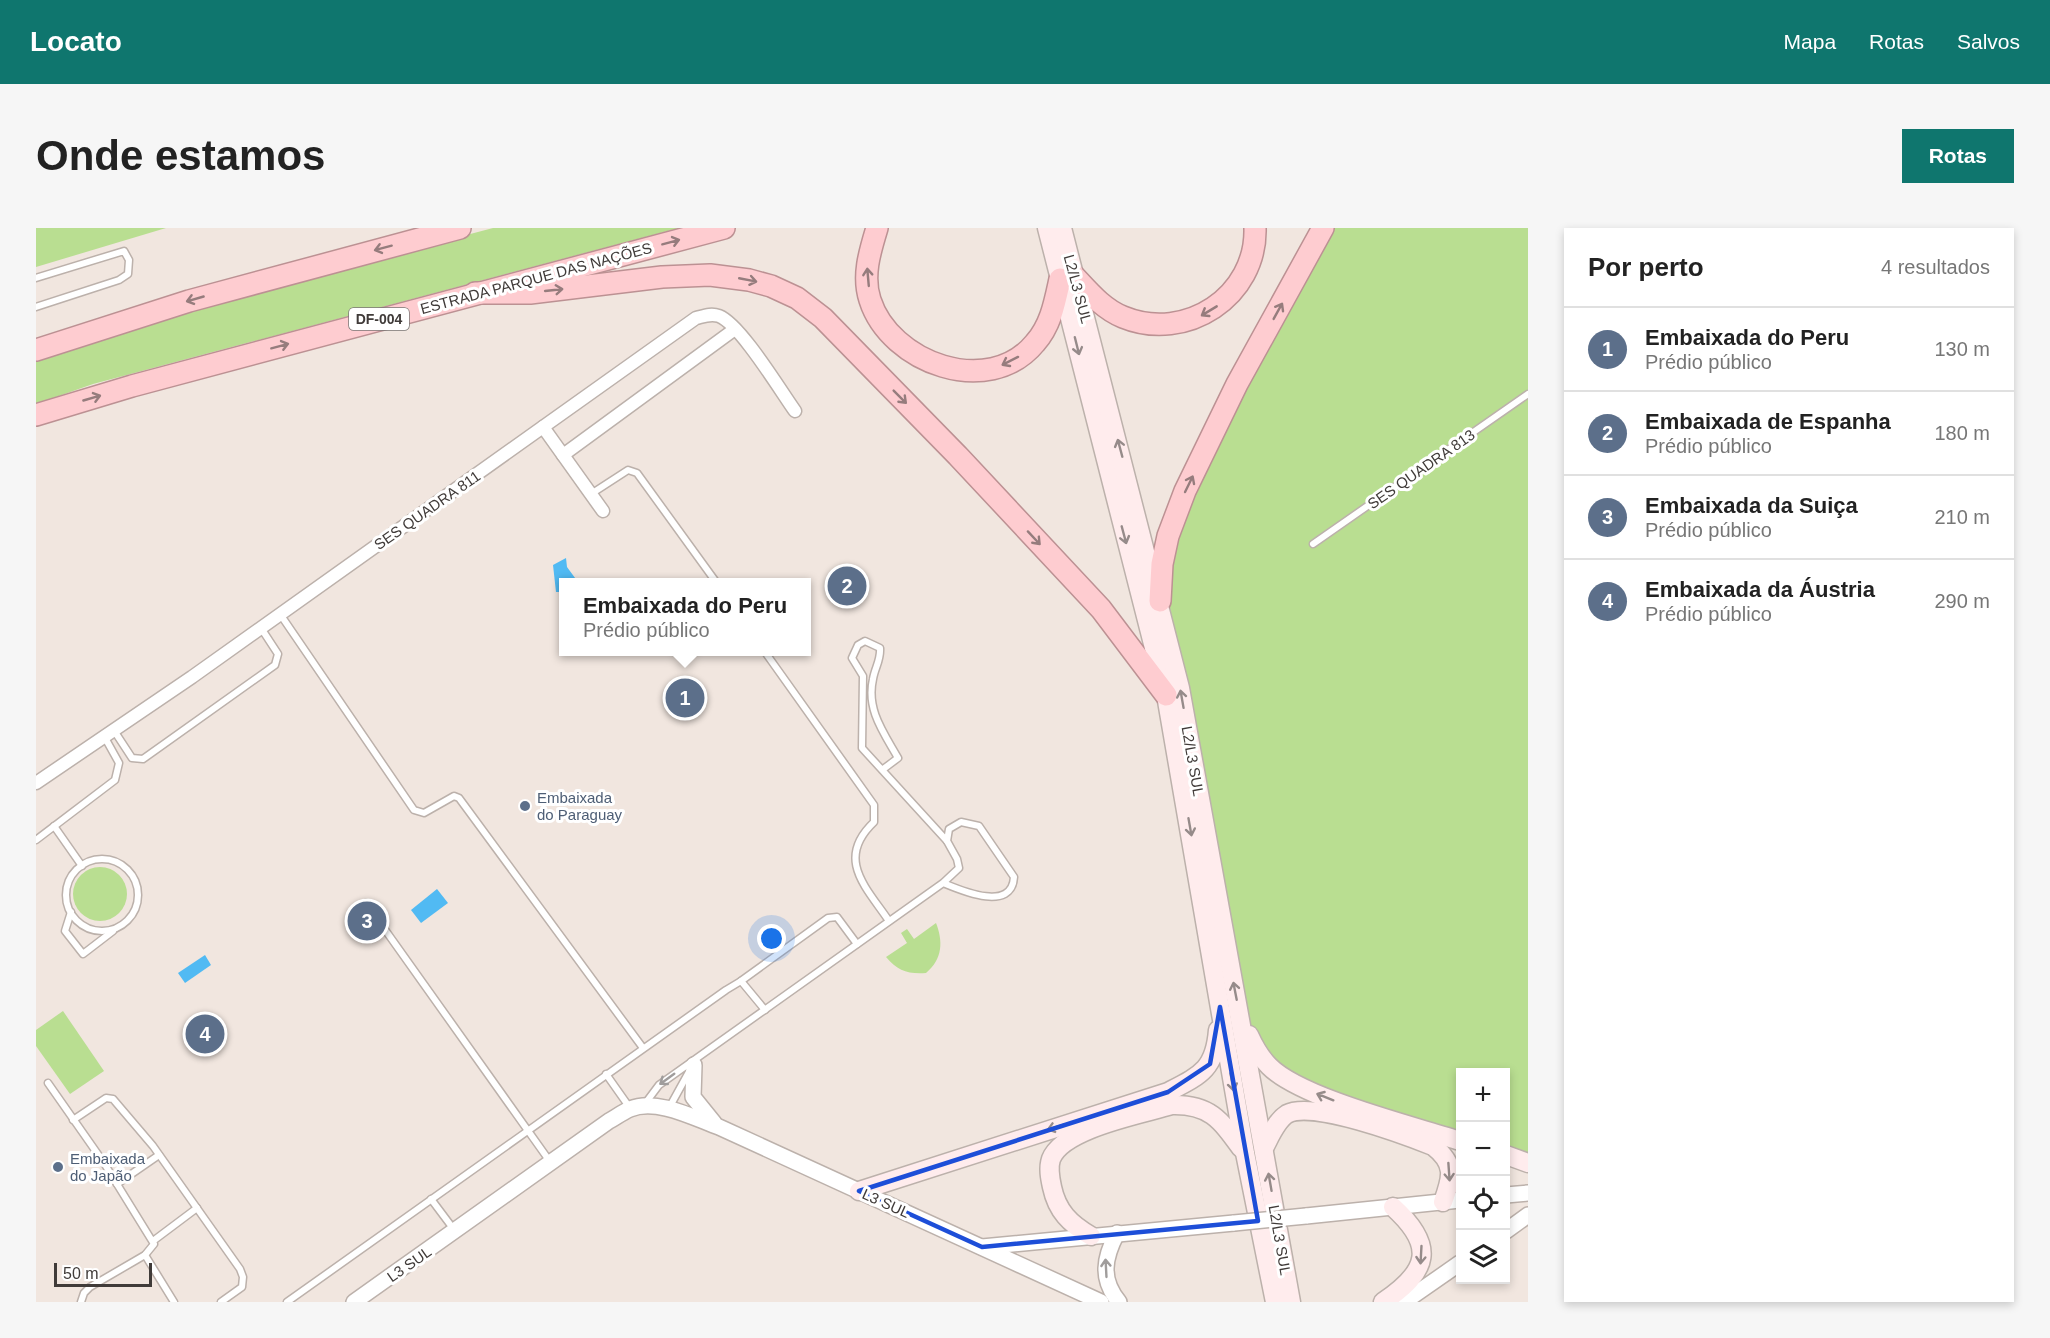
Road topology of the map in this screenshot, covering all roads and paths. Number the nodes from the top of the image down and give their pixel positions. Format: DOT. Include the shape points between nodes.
graph roads {
  1 [pos="443,228"];
  2 [pos="460,228"];
  3 [pos="724,228"];
  4 [pos="877,228"];
  5 [pos="1047,228"];
  6 [pos="1062,228"];
  7 [pos="1255,228"];
  8 [pos="1323,228"];
  9 [pos="415,240"];
  10 [pos="36,276"];
  11 [pos="1067,278"];
  12 [pos="475,293"];
  13 [pos="36,307"];
  14 [pos="735,329"];
  15 [pos="36,350"];
  16 [pos="1528,394"];
  17 [pos="795,411"];
  18 [pos="36,415"];
  19 [pos="543,427"];
  20 [pos="563,455"];
  21 [pos="591,495"];
  22 [pos="603,511"];
  23 [pos="1313,544"];
  24 [pos="713,578"];
  25 [pos="1160,601"];
  26 [pos="280,614"];
  27 [pos="261,628"];
  28 [pos="769,656"];
  29 [pos="862,676"];
  30 [pos="873,678"];
  31 [pos="1166,695"];
  32 [pos="873,710"];
  33 [pos="862,715"];
  34 [pos="108,732"];
  35 [pos="882,770"];
  36 [pos="36,783"];
  37 [pos="54,826"];
  38 [pos="36,840"];
  39 [pos="946,841"];
  40 [pos="82,866"];
  41 [pos="943,883"];
  42 [pos="366,903"];
  43 [pos="71,912"];
  44 [pos="889,921"];
  45 [pos="116,929"];
  46 [pos="857,944"];
  47 [pos="741,981"];
  48 [pos="1220,1007"];
  49 [pos="765,1010"];
  50 [pos="1240,1015"];
  51 [pos="643,1048"];
  52 [pos="696,1061"];
  53 [pos="606,1074"];
  54 [pos="48,1083"];
  55 [pos="637,1108"];
  56 [pos="668,1110"];
  57 [pos="73,1120"];
  58 [pos="718,1127"];
  59 [pos="527,1130"];
  60 [pos="1456,1139"];
  61 [pos="1264,1148"];
  62 [pos="1245,1153"];
  63 [pos="159,1155"];
  64 [pos="1510,1156"];
  65 [pos="552,1163"];
  66 [pos="1528,1163"];
  67 [pos="117,1184"];
  68 [pos="859,1191"];
  69 [pos="1528,1193"];
  70 [pos="1510,1195"];
  71 [pos="431,1199"];
  72 [pos="1452,1201"];
  73 [pos="1393,1207"];
  74 [pos="197,1208"];
  75 [pos="1528,1215"];
  76 [pos="1507,1230"];
  77 [pos="455,1231"];
  78 [pos="1117,1233"];
  79 [pos="1091,1236"];
  80 [pos="153,1241"];
  81 [pos="982,1247"];
  82 [pos="146,1254"];
  83 [pos="1456,1267"];
  84 [pos="1422,1297"];
  85 [pos="1288,1301"];
  86 [pos="81,1302"];
  87 [pos="174,1302"];
  88 [pos="221,1302"];
  89 [pos="287,1302"];
  90 [pos="354,1302"];
  91 [pos="1101,1302"];
  92 [pos="1119,1302"];
  93 [pos="1383,1302"];
  94 [pos="1404,1302"];
  1 -- 9 [label="highway"];
  2 -- 9 [label="highway"];
  12 -- 3 [label="highway, ESTRADA PARQUE DAS NAÇÕES / DF-004, one-way"];
  11 -- 4 [label="highway, one-way" via="1046,328 1024,354 997,368 979,371 941,366 898,342 870,300 866,262"];
  5 -- 11 [label="main road, L2/L3 SUL"];
  6 -- 11 [label="main road, L2/L3 SUL"];
  7 -- 11 [label="highway, one-way" via="1252,256 1236,290 1214,309 1185,321 1155,324 1122,317"];
  25 -- 8 [label="highway, one-way" via="1168,536 1185,491"];
  9 -- 15 [label="highway, one-way" via="189,301"];
  10 -- 13 [label="lane" via="124,251 129,260 128,274 119,280"];
  25 -- 11 [label="main road, L2/L3 SUL, one-way"];
  11 -- 31 [label="main road, L2/L3 SUL, one-way"];
  18 -- 12 [label="highway, ESTRADA PARQUE DAS NAÇÕES / DF-004, one-way"];
  12 -- 31 [label="highway, one-way" via="530,292 710,275 749,280 797,298 823,318 958,456 1101,609"];
  14 -- 17 [label="street, SES QUADRA 811"];
  14 -- 19 [label="street, SES QUADRA 811" via="722,317 711,314 696,318"];
  14 -- 20 [label="street"];
  16 -- 23 [label="lane, SES QUADRA 813"];
  19 -- 20 [label="street"];
  19 -- 26 [label="street, SES QUADRA 811"];
  20 -- 21 [label="street"];
  21 -- 22 [label="street"];
  21 -- 24 [label="lane" via="628,470 637,473"];
  50 -- 25 [label="main road, L2/L3 SUL, one-way" via="1180,688"];
  26 -- 27 [label="street, SES QUADRA 811"];
  26 -- 51 [label="lane" via="414,810 424,813 454,796 459,798"];
  27 -- 34 [label="street, SES QUADRA 811"];
  27 -- 34 [label="lane" via="278,654 275,665 143,759 132,758"];
  28 -- 44 [label="lane" via="874,805 874,822 860,835 856,871"];
  29 -- 30 [label="lane"];
  29 -- 30 [label="lane" via="852,658 858,645 866,640 880,648 881,658"];
  29 -- 33 [label="lane"];
  30 -- 32 [label="lane"];
  31 -- 48 [label="main road, L2/L3 SUL, one-way"];
  32 -- 33 [label="lane"];
  32 -- 35 [label="lane" via="898,758"];
  33 -- 35 [label="lane" via="862,748"];
  34 -- 36 [label="street, SES QUADRA 811"];
  34 -- 37 [label="lane" via="119,763 118,775"];
  35 -- 39 [label="lane"];
  37 -- 38 [label="lane"];
  37 -- 40 [label="lane"];
  39 -- 41 [label="lane, L3 SUL" via="958,868"];
  39 -- 41 [label="lane" via="949,829 961,822 974,823 1013,873 1014,881 1003,894 982,898"];
  40 -- 43 [label="lane" via="67,887"];
  40 -- 45 [label="lane" via="106,860 122,866 134,878 137,904 130,919"];
  41 -- 44 [label="lane, L3 SUL"];
  42 -- 59 [label="lane"];
  43 -- 45 [label="lane" via="90,929"];
  43 -- 45 [label="lane" via="65,931 83,954"];
  44 -- 46 [label="lane, L3 SUL"];
  46 -- 47 [label="lane" via="837,917 828,918"];
  46 -- 49 [label="lane, L3 SUL"];
  47 -- 49 [label="lane"];
  47 -- 51 [label="lane"];
  48 -- 62 [label="main road, L2/L3 SUL, one-way"];
  48 -- 68 [label="main road, one-way" via="1217,1046 1210,1064 1196,1078"];
  49 -- 52 [label="lane, L3 SUL"];
  60 -- 50 [label="main road, one-way" via="1292,1083 1269,1067 1259,1054"];
  50 -- 61 [label="main road, L2/L3 SUL"];
  51 -- 53 [label="lane"];
  52 -- 55 [label="lane, L3 SUL, one-way" via="659,1085"];
  52 -- 56 [label="lane, L3 SUL"];
  52 -- 58 [label="street" via="693,1097"];
  53 -- 55 [label="lane"];
  53 -- 59 [label="lane"];
  54 -- 57 [label="lane"];
  55 -- 56 [label="street, L3 SUL"];
  55 -- 65 [label="street, L3 SUL" via="609,1121"];
  56 -- 58 [label="street, L3 SUL"];
  57 -- 63 [label="lane" via="106,1098 112,1099"];
  57 -- 67 [label="lane"];
  58 -- 68 [label="street, L3 SUL"];
  59 -- 65 [label="lane"];
  59 -- 71 [label="lane"];
  61 -- 72 [label="main road, one-way" via="1277,1124 1288,1114 1304,1109 1345,1118 1418,1140 1445,1155 1450,1167"];
  85 -- 61 [label="main road, L2/L3 SUL, one-way"];
  62 -- 79 [label="main road" via="1212,1114 1188,1104 1172,1105 1074,1136 1051,1159 1049,1176 1054,1200 1065,1217"];
  62 -- 85 [label="main road, L2/L3 SUL"];
  63 -- 67 [label="lane"];
  63 -- 74 [label="lane"];
  64 -- 66 [label="main road"];
  65 -- 77 [label="street, L3 SUL"];
  67 -- 80 [label="lane"];
  68 -- 81 [label="street, L3 SUL"];
  69 -- 70 [label="street"];
  71 -- 77 [label="lane"];
  71 -- 89 [label="lane"];
  72 -- 73 [label="street"];
  73 -- 78 [label="street, bridge"];
  73 -- 93 [label="main road, one-way" via="1409,1221 1420,1239 1422,1263 1415,1275"];
  74 -- 80 [label="lane"];
  74 -- 88 [label="lane" via="243,1276 242,1287"];
  75 -- 76 [label="street"];
  77 -- 90 [label="street, L3 SUL"];
  78 -- 79 [label="street"];
  92 -- 78 [label="street, one-way" via="1105,1272 1105,1259"];
  79 -- 81 [label="street"];
  80 -- 82 [label="lane" via="153,1248"];
  81 -- 91 [label="street, L3 SUL"];
  82 -- 86 [label="lane" via="90,1287"];
  82 -- 87 [label="lane"];
  83 -- 84 [label="street"];
  84 -- 94 [label="street"];
}
